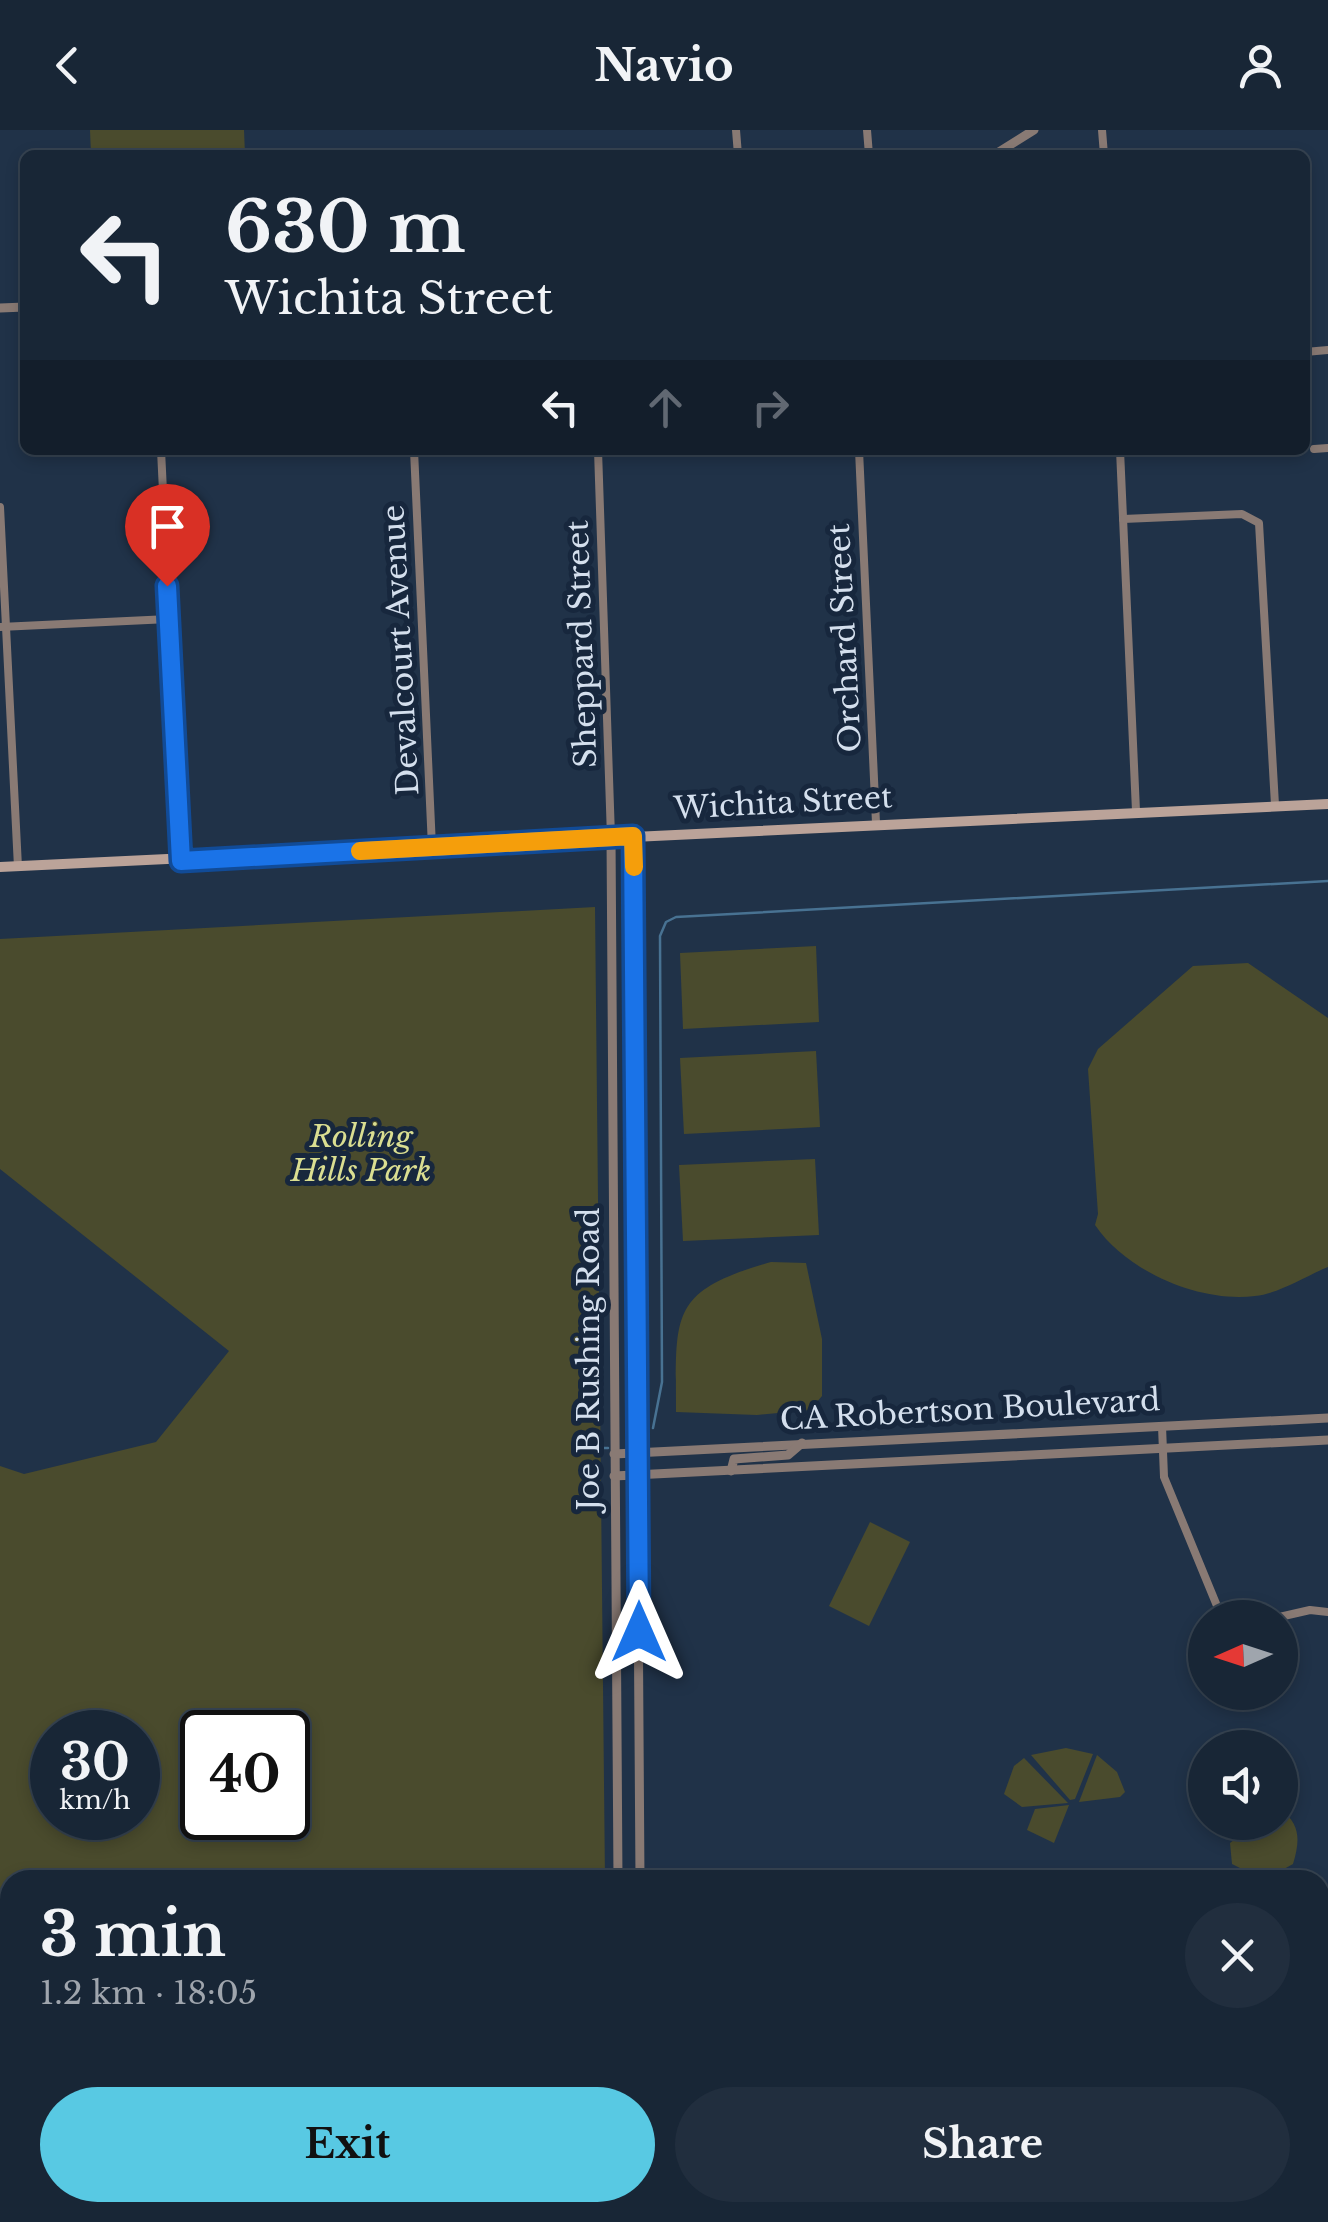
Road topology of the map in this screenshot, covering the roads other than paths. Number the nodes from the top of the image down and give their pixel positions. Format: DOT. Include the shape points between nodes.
graph roads {
  1 [pos="1034,130"];
  2 [pos="1002,150"];
  3 [pos="1328,448"];
  4 [pos="1314,449"];
  5 [pos="161,455"];
  6 [pos="414,455"];
  7 [pos="598,455"];
  8 [pos="858,455"];
  9 [pos="1120,455"];
  10 [pos="0,507"];
  11 [pos="1122,519"];
  12 [pos="169,620"];
  13 [pos="3,627"];
  14 [pos="1328,804"];
  15 [pos="1274,805"];
  16 [pos="1136,811"];
  17 [pos="876,824"];
  18 [pos="633,836"];
  19 [pos="611,837"];
  20 [pos="432,847"];
  21 [pos="181,861"];
  22 [pos="0,867"];
  23 [pos="18,867"];
  24 [pos="1328,1418"];
  25 [pos="1162,1426"];
  26 [pos="990,1434"];
  27 [pos="867,1439"];
  28 [pos="1328,1440"];
  29 [pos="802,1443"];
  30 [pos="1162,1448"];
  31 [pos="638,1453"];
  32 [pos="614,1454"];
  33 [pos="992,1455"];
  34 [pos="869,1463"];
  35 [pos="731,1471"];
  36 [pos="638,1475"];
  37 [pos="614,1476"];
  38 [pos="1215,1600"];
  39 [pos="1328,1612"];
  40 [pos="1298,1613"];
  41 [pos="618,1748"];
  42 [pos="640,1749"];
  43 [pos="618,1870"];
  44 [pos="640,1870"];
  1 -- 2 [label="street"];
  3 -- 4 [label="street"];
  5 -- 12 [label="street"];
  6 -- 20 [label="street, Devalcourt Avenue"];
  7 -- 19 [label="street, Sheppard Street"];
  8 -- 17 [label="street, Orchard Street"];
  9 -- 11 [label="street"];
  10 -- 13 [label="street"];
  11 -- 15 [label="street" via="1242,514 1260,524"];
  11 -- 16 [label="street"];
  12 -- 13 [label="street"];
  12 -- 21 [label="street"];
  13 -- 23 [label="street"];
  14 -- 15 [label="main road, Wichita Street"];
  15 -- 16 [label="main road, Wichita Street"];
  16 -- 17 [label="main road, Wichita Street"];
  17 -- 18 [label="main road, Wichita Street"];
  18 -- 19 [label="main road, Wichita Street"];
  18 -- 31 [label="street, Joe B Rushing Road"];
  19 -- 20 [label="main road, Wichita Street"];
  19 -- 32 [label="street, Joe B Rushing Road"];
  20 -- 21 [label="main road, Wichita Street"];
  21 -- 23 [label="main road, Wichita Street"];
  22 -- 23 [label="main road, Wichita Street"];
  24 -- 25 [label="street, CA Robertson Boulevard"];
  25 -- 26 [label="street, CA Robertson Boulevard"];
  25 -- 30 [label="street"];
  26 -- 27 [label="street, CA Robertson Boulevard"];
  26 -- 33 [label="street"];
  27 -- 29 [label="street, CA Robertson Boulevard"];
  27 -- 34 [label="street"];
  28 -- 30 [label="street, CA Robertson Boulevard"];
  29 -- 31 [label="street, CA Robertson Boulevard"];
  29 -- 35 [label="street" via="788,1455 734,1459"];
  30 -- 33 [label="street, CA Robertson Boulevard"];
  30 -- 38 [label="street" via="1166,1481"];
  31 -- 32 [label="street, CA Robertson Boulevard"];
  31 -- 36 [label="street, Joe B Rushing Road"];
  32 -- 37 [label="street, Joe B Rushing Road"];
  33 -- 34 [label="street, CA Robertson Boulevard"];
  34 -- 35 [label="street, CA Robertson Boulevard"];
  35 -- 36 [label="street, CA Robertson Boulevard"];
  36 -- 37 [label="street, CA Robertson Boulevard"];
  36 -- 42 [label="street, Joe B Rushing Road"];
  37 -- 41 [label="street, Joe B Rushing Road"];
  39 -- 40 [label="street"];
  41 -- 42 [label="street"];
  41 -- 43 [label="street, Joe B Rushing Road"];
  42 -- 44 [label="street, Joe B Rushing Road"];
}
